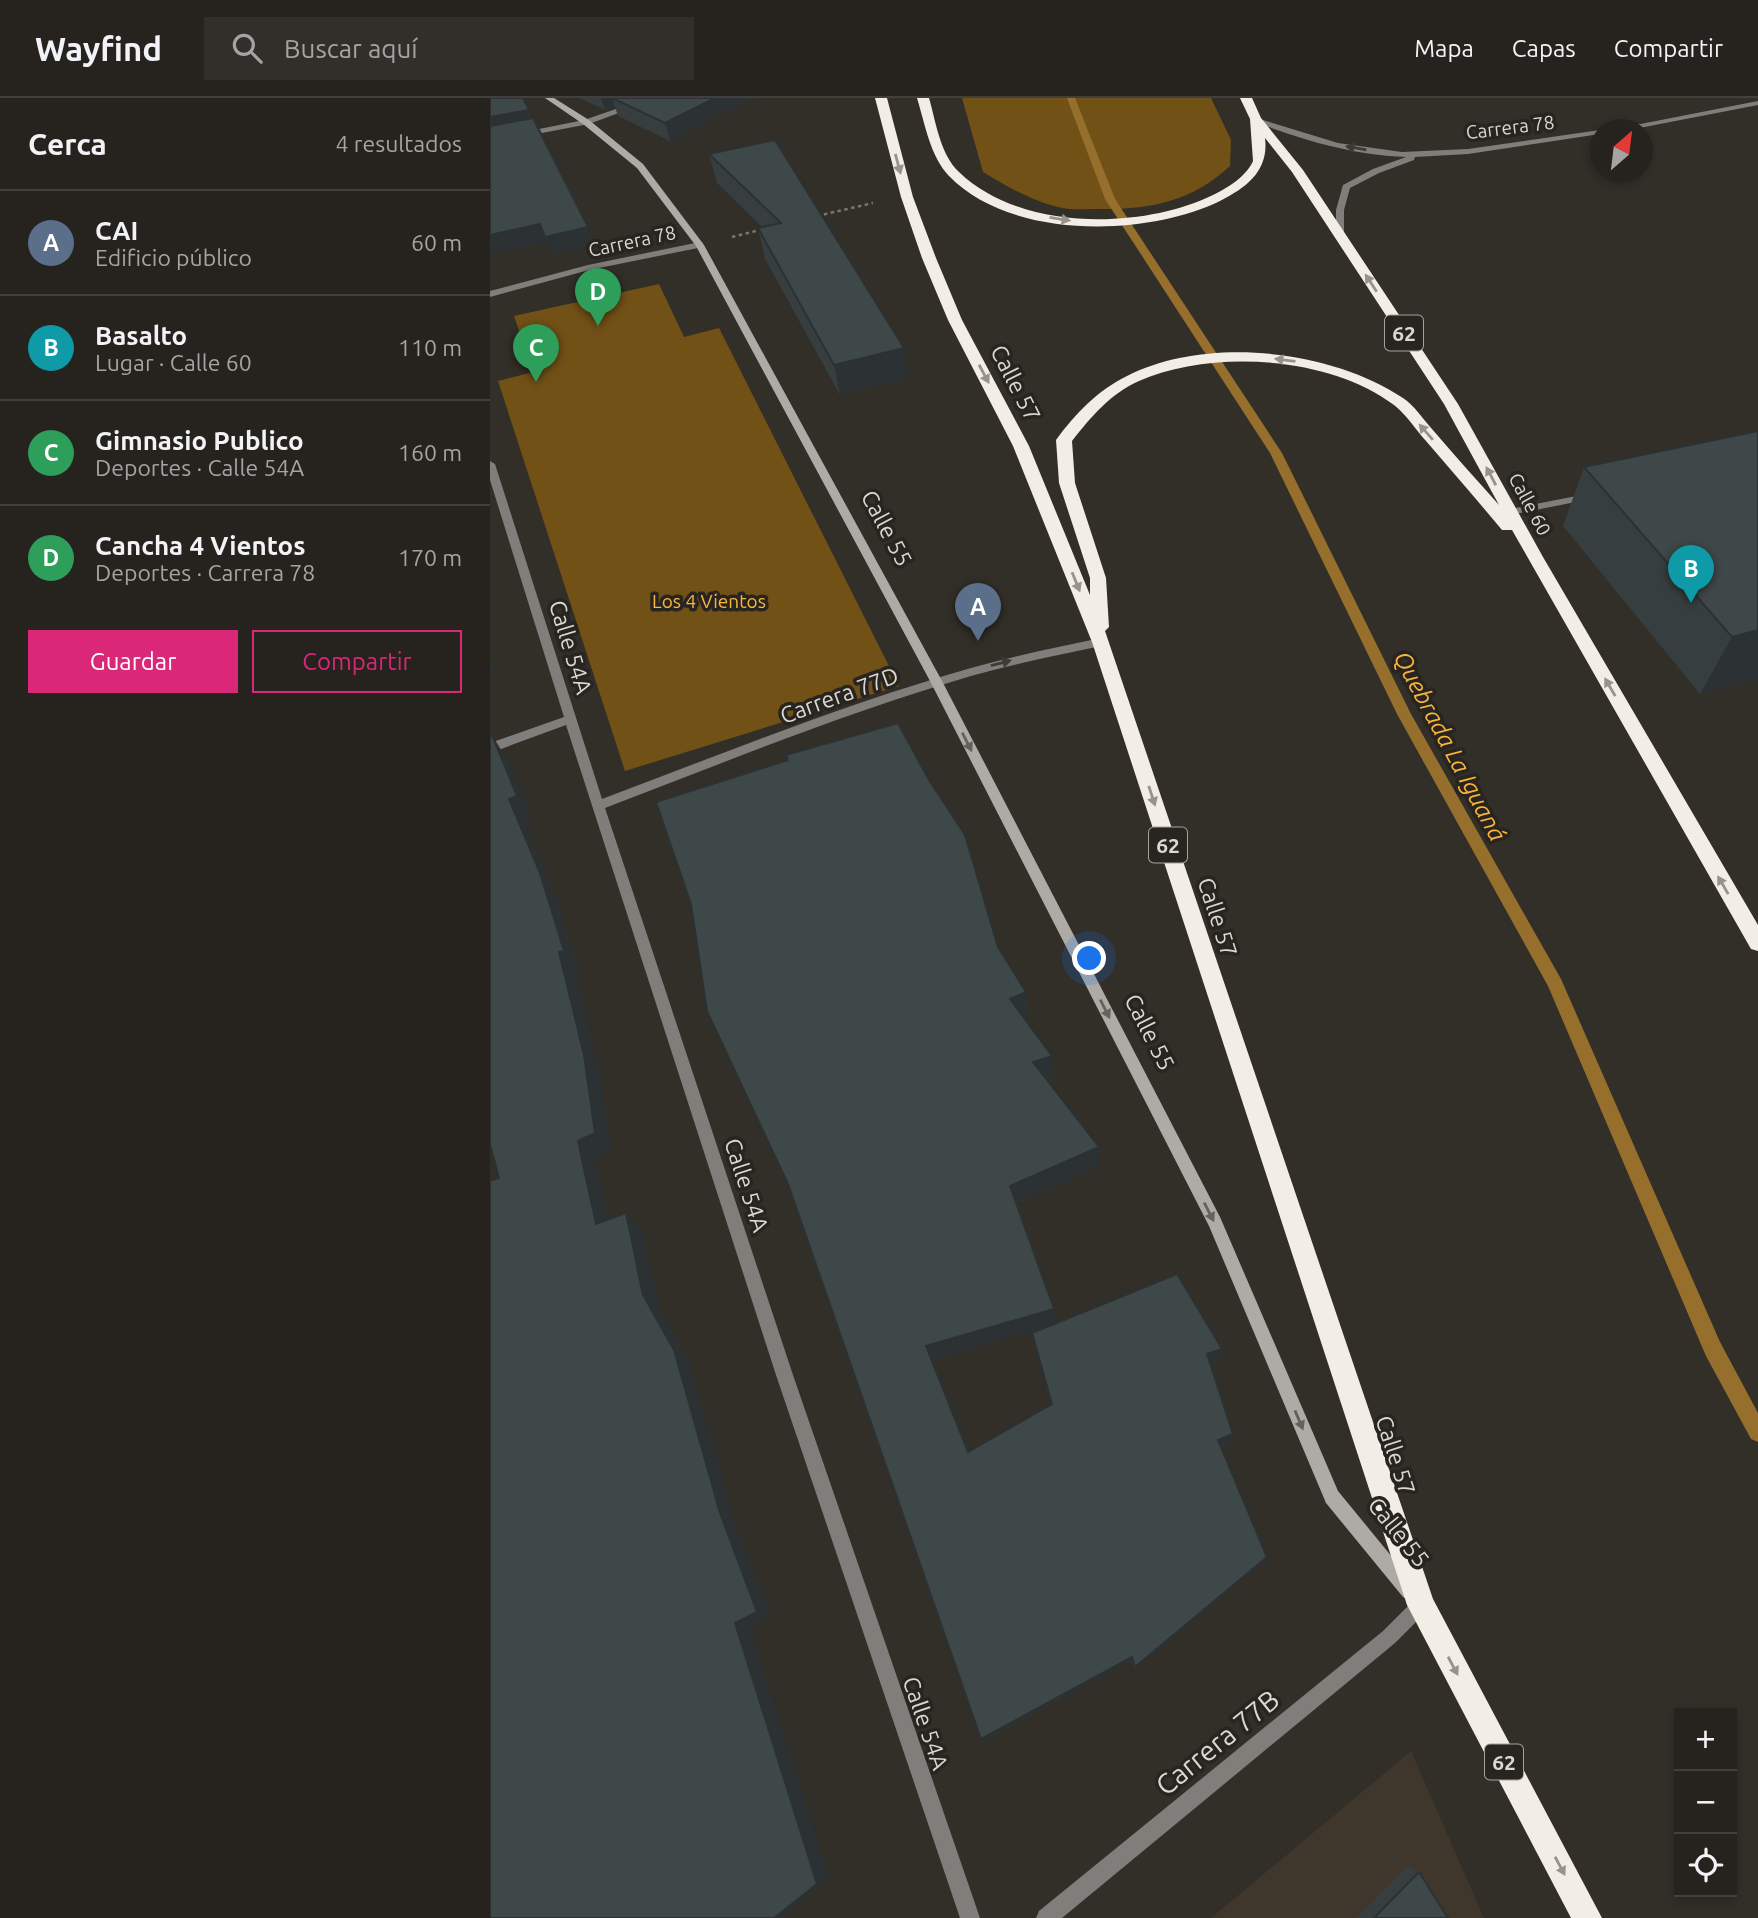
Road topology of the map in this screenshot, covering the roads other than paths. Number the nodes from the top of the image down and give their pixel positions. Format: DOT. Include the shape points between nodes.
graph roads {
  1 [pos="549,98"];
  2 [pos="655,98"];
  3 [pos="881,98"];
  4 [pos="923,98"];
  5 [pos="1246,98"];
  6 [pos="1758,103"];
  7 [pos="1256,119"];
  8 [pos="586,122"];
  9 [pos="1653,123"];
  10 [pos="1590,133"];
  11 [pos="490,141"];
  12 [pos="1424,155"];
  13 [pos="1340,236"];
  14 [pos="700,245"];
  15 [pos="490,294"];
  16 [pos="490,464"];
  17 [pos="1608,492"];
  18 [pos="1510,512"];
  19 [pos="1535,557"];
  20 [pos="1101,642"];
  21 [pos="936,681"];
  22 [pos="570,719"];
  23 [pos="490,748"];
  24 [pos="597,806"];
  25 [pos="1758,943"];
  26 [pos="1421,1605"];
  27 [pos="970,1918"];
  28 [pos="1046,1918"];
  29 [pos="1587,1918"];
  1 -- 8 [label="street, Calle 55"];
  2 -- 8 [label="street"];
  3 -- 20 [label="highway, Calle 57 / 62, one-way" via="907,197 955,320 1021,446"];
  4 -- 7 [label="highway, one-way" via="945,162 954,174 994,201 1037,215 1077,221 1158,219 1220,197 1257,166"];
  5 -- 7 [label="highway, Calle 60 / 62"];
  6 -- 9 [label="street"];
  12 -- 7 [label="street, Carrera 78, one-way" via="1383,153 1303,138"];
  7 -- 13 [label="highway, Calle 60 / 62" via="1297,170"];
  8 -- 11 [label="street"];
  8 -- 14 [label="street, Calle 55" via="640,166"];
  10 -- 12 [label="street, Carrera 78"];
  12 -- 13 [label="street, Carrera 78" via="1396,162 1346,187"];
  18 -- 13 [label="highway, Calle 60 / 62, one-way" via="1451,404"];
  14 -- 15 [label="street, Carrera 78"];
  14 -- 21 [label="street, Calle 55"];
  16 -- 22 [label="street, Calle 54A"];
  17 -- 18 [label="street"];
  18 -- 19 [label="highway, Calle 60 / 62"];
  19 -- 20 [label="highway, one-way" via="1400,401 1351,376 1305,363 1237,356 1180,363 1108,392 1089,406 1064,440 1068,483 1098,578"];
  25 -- 19 [label="highway, Calle 60 / 62, one-way"];
  21 -- 20 [label="street, Carrera 77D, one-way"];
  20 -- 26 [label="highway, Calle 57 / 62, one-way"];
  21 -- 24 [label="street, Carrera 77D"];
  21 -- 26 [label="street, Calle 55, one-way" via="1215,1222 1332,1497"];
  22 -- 23 [label="street"];
  22 -- 24 [label="street, Calle 54A"];
  24 -- 27 [label="street, Calle 54A"];
  26 -- 28 [label="street, Carrera 77B" via="1379,1646"];
  26 -- 29 [label="highway, Calle 55 / 62, one-way"];
}
